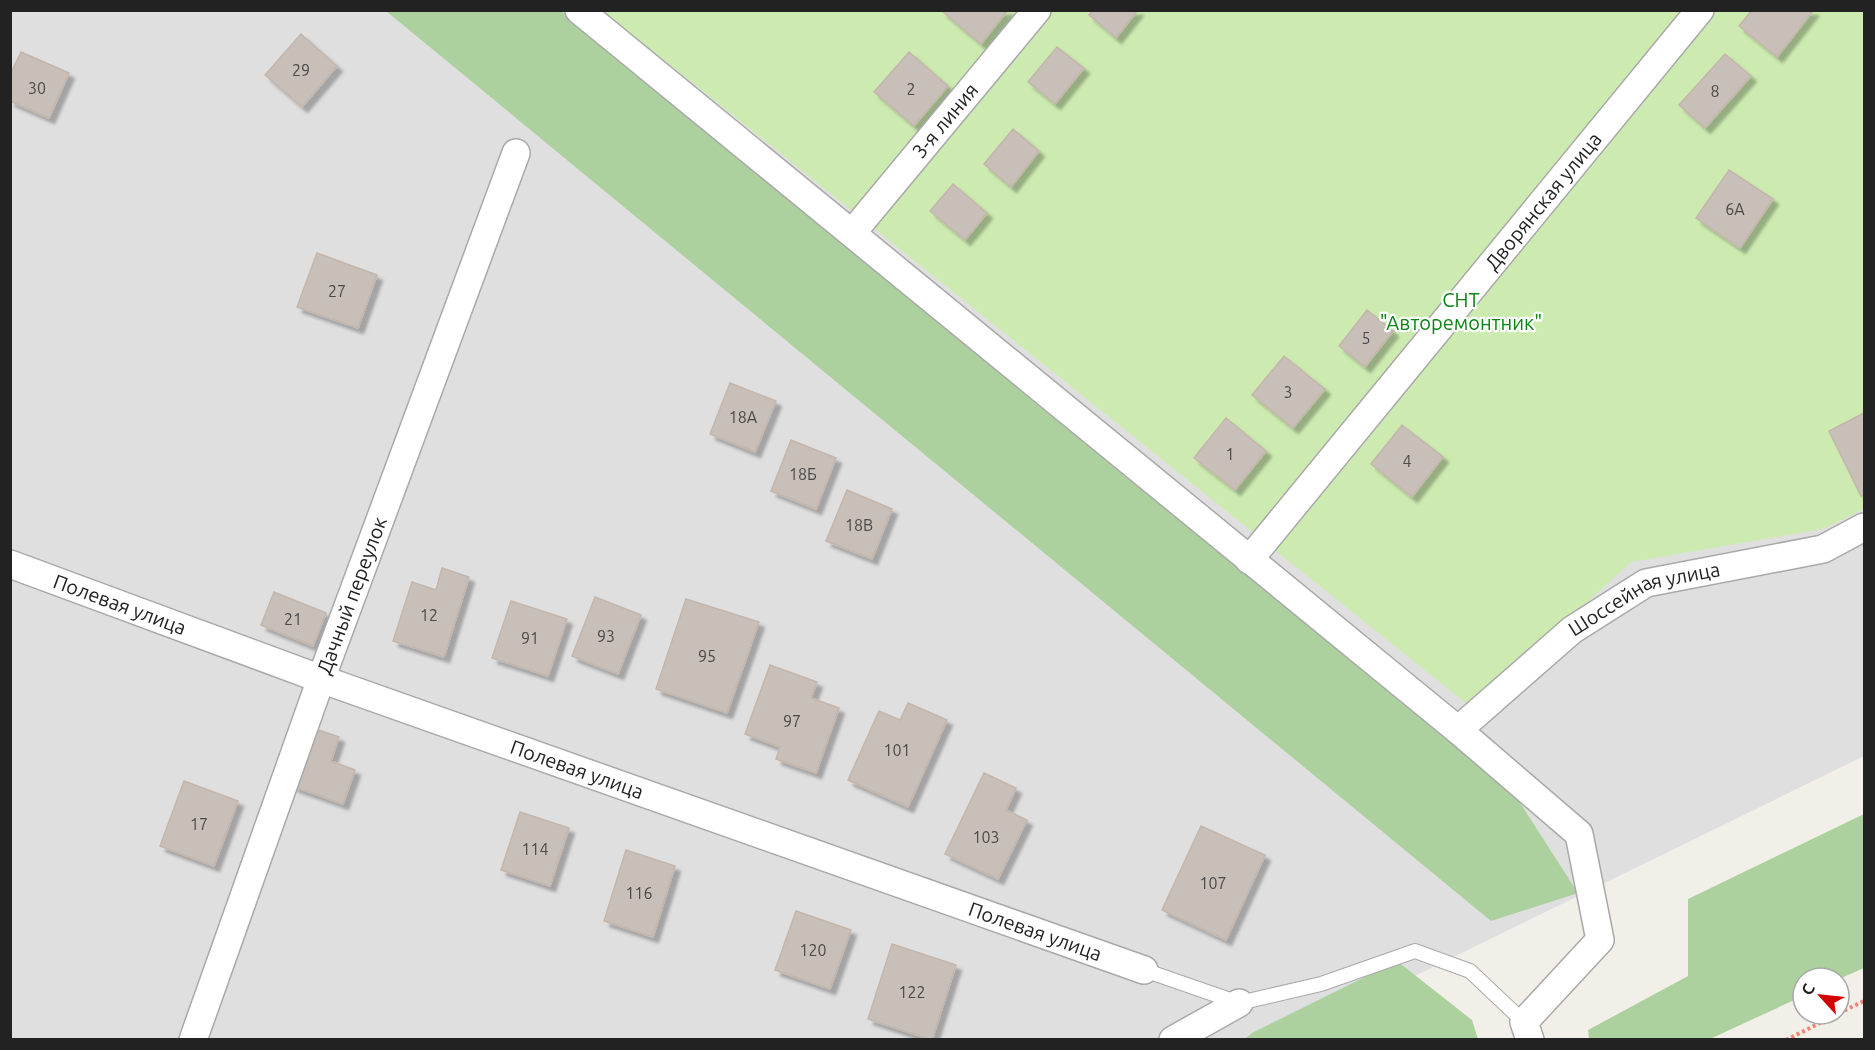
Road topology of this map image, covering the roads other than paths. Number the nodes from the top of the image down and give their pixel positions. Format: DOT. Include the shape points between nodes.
graph roads {
  1 [pos="579,10"];
  2 [pos="1037,10"];
  3 [pos="1700,10"];
  4 [pos="516,153"];
  5 [pos="852,232"];
  6 [pos="1864,527"];
  7 [pos="1249,560"];
  8 [pos="10,564"];
  9 [pos="321,679"];
  10 [pos="1458,730"];
  11 [pos="1144,970"];
  12 [pos="1239,1003"];
  13 [pos="1527,1031"];
  14 [pos="193,1040"];
  15 [pos="1173,1040"];
  1 -- 5 [label="street"];
  2 -- 5 [label="street, 3-я линия"];
  3 -- 7 [label="street, Дворянская улица"];
  4 -- 9 [label="street, Дачный переулок"];
  5 -- 7 [label="street"];
  6 -- 10 [label="street, Шоссейная улица" via="1823,549 1646,583 1572,630"];
  7 -- 10 [label="street"];
  8 -- 9 [label="street, Полевая улица"];
  9 -- 11 [label="street, Полевая улица"];
  9 -- 14 [label="street, Дачный переулок"];
  10 -- 13 [label="street" via="1579,834 1600,940"];
  11 -- 12 [label="lane"];
  12 -- 13 [label="lane" via="1322,984 1415,951 1470,971"];
  12 -- 15 [label="street"];
}
